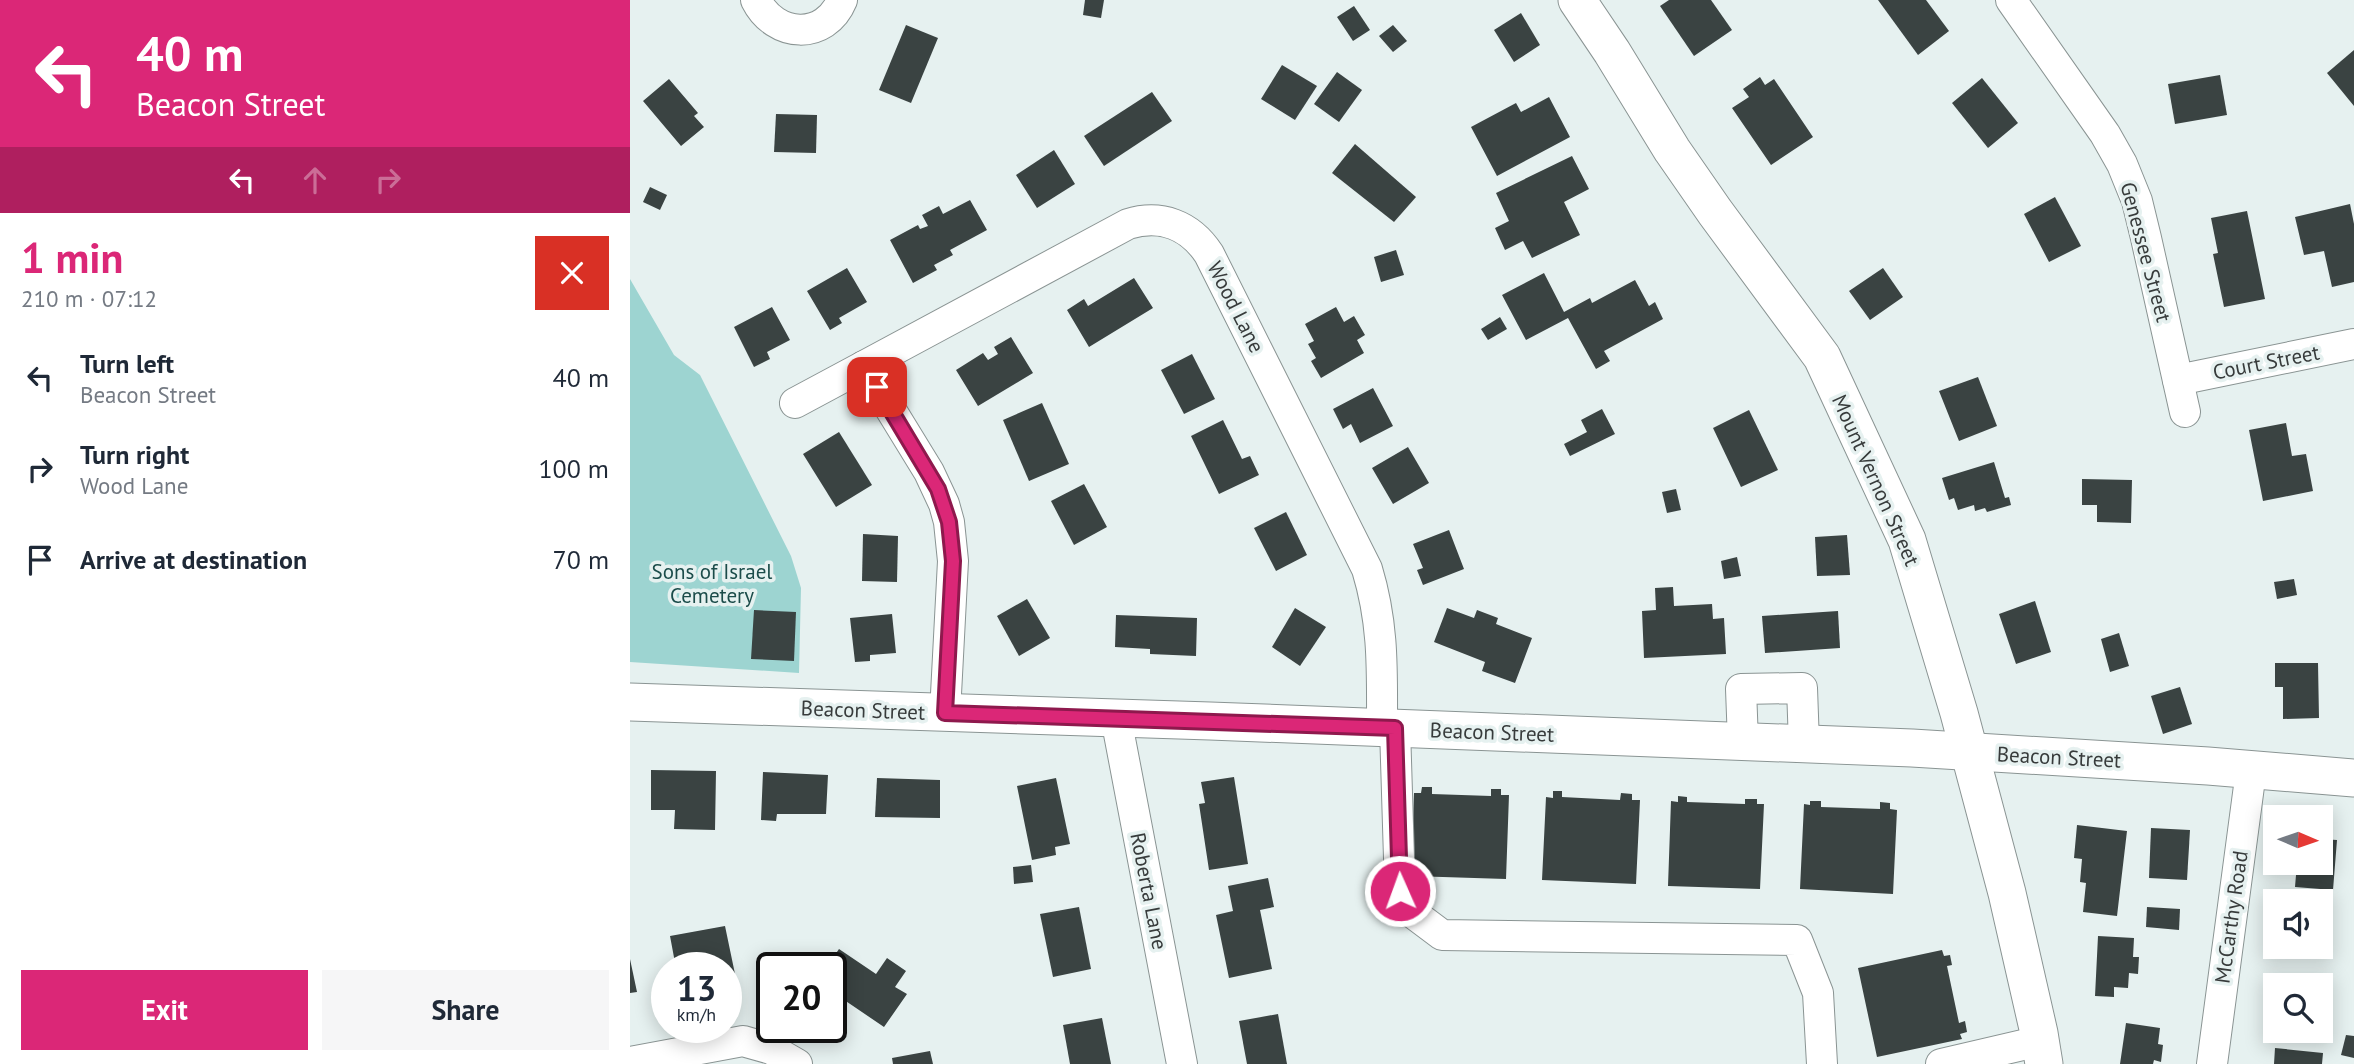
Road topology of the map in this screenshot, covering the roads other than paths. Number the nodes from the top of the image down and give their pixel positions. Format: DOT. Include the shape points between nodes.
graph roads {
  1 [pos="756,0"];
  2 [pos="842,0"];
  3 [pos="1577,0"];
  4 [pos="2011,0"];
  5 [pos="2354,344"];
  6 [pos="864,366"];
  7 [pos="2178,380"];
  8 [pos="795,404"];
  9 [pos="2185,412"];
  10 [pos="630,702"];
  11 [pos="945,713"];
  12 [pos="1116,718"];
  13 [pos="1389,728"];
  14 [pos="1743,742"];
  15 [pos="1804,744"];
  16 [pos="1969,752"];
  17 [pos="2251,771"];
  18 [pos="2354,778"];
  19 [pos="2042,1052"];
  20 [pos="630,1062"];
  21 [pos="797,1064"];
  22 [pos="1182,1064"];
  23 [pos="1822,1064"];
  24 [pos="1941,1064"];
  25 [pos="2212,1064"];
  1 -- 2 [label="street" via="769,18 797,29 826,21"];
  3 -- 16 [label="main road, Mount Vernon Street" via="1679,160 1822,358 1908,540"];
  4 -- 7 [label="street, Genessee Street" via="2122,164 2147,238"];
  5 -- 7 [label="street, Court Street"];
  6 -- 8 [label="street, Wood Lane"];
  6 -- 11 [label="street" via="933,480 949,522 953,561"];
  6 -- 13 [label="street, Wood Lane" via="1128,223 1163,220 1185,229 1209,254 1367,569 1381,628"];
  7 -- 9 [label="street, Genessee Street"];
  10 -- 11 [label="main road, Beacon Street"];
  11 -- 12 [label="main road, Beacon Street"];
  12 -- 13 [label="main road, Beacon Street"];
  12 -- 22 [label="street, Roberta Lane"];
  13 -- 14 [label="main road, Beacon Street"];
  13 -- 23 [label="street, Wood Lane" via="1400,891 1413,914 1442,935 1797,940 1818,993"];
  14 -- 15 [label="main road, Beacon Street"];
  14 -- 15 [label="street" via="1741,689 1802,688"];
  15 -- 16 [label="main road, Beacon Street"];
  16 -- 17 [label="main road, Beacon Street"];
  16 -- 19 [label="main road, Mount Vernon Street"];
  17 -- 18 [label="main road, Beacon Street"];
  17 -- 25 [label="street, McCarthy Road"];
  19 -- 24 [label="street"];
  20 -- 21 [label="street" via="743,1041 771,1049"];
}
